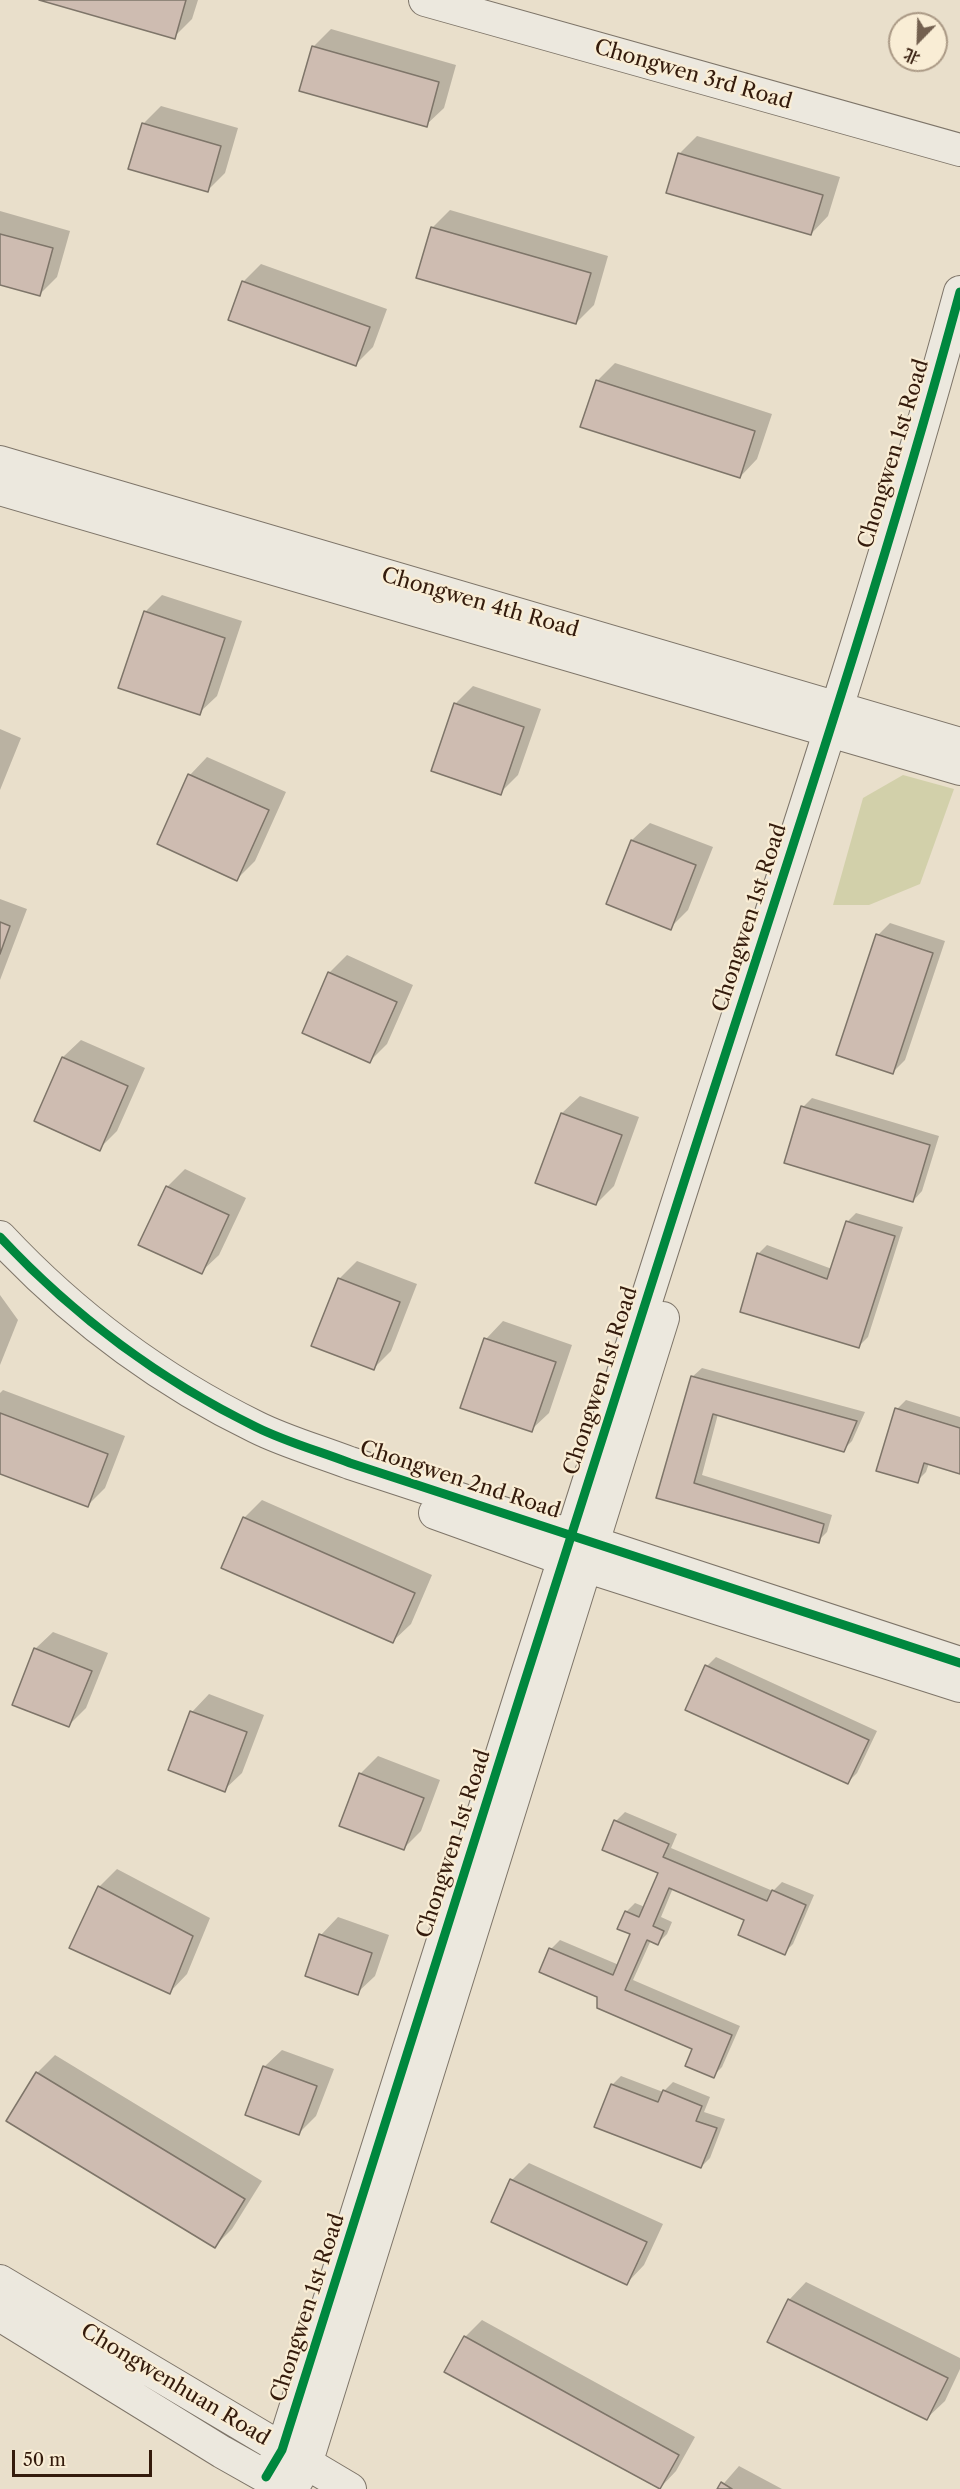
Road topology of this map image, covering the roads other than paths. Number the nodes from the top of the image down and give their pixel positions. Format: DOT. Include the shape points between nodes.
graph roads {
  1 [pos="425,0"];
  2 [pos="498,0"];
  3 [pos="960,128"];
  4 [pos="960,150"];
  5 [pos="960,292"];
  6 [pos="960,360"];
  7 [pos="0,462"];
  8 [pos="0,489"];
  9 [pos="841,721"];
  10 [pos="960,744"];
  11 [pos="960,769"];
  12 [pos="0,1237"];
  13 [pos="0,1268"];
  14 [pos="578,1551"];
  15 [pos="960,1663"];
  16 [pos="960,1686"];
  17 [pos="0,2281"];
  18 [pos="0,2315"];
  19 [pos="287,2474"];
  20 [pos="350,2489"];
  1 -- 4 [label="street, Chongwen 3rd Road"];
  2 -- 3 [label="street, Chongwen 3rd Road"];
  5 -- 9 [label="street, Chongwen 1st Road"];
  6 -- 9 [label="street, Chongwen 1st Road"];
  7 -- 9 [label="street, Chongwen 4th Road"];
  8 -- 9 [label="street, Chongwen 4th Road"];
  9 -- 10 [label="street, Chongwen 4th Road"];
  9 -- 11 [label="street, Chongwen 4th Road"];
  9 -- 14 [label="street, Chongwen 1st Road"];
  12 -- 14 [label="street, Chongwen 2nd Road" via="86,1318 169,1379 257,1428"];
  13 -- 14 [label="street, Chongwen 2nd Road" via="73,1337 156,1392 251,1444 343,1480"];
  14 -- 15 [label="street, Chongwen 2nd Road"];
  14 -- 16 [label="street, Chongwen 2nd Road"];
  14 -- 19 [label="street, Chongwen 1st Road"];
  17 -- 19 [label="street, Chongwenhuan Road"];
  18 -- 19 [label="street, Chongwenhuan Road"];
  19 -- 20 [label="street, Chongwenhuan Road"];
}
